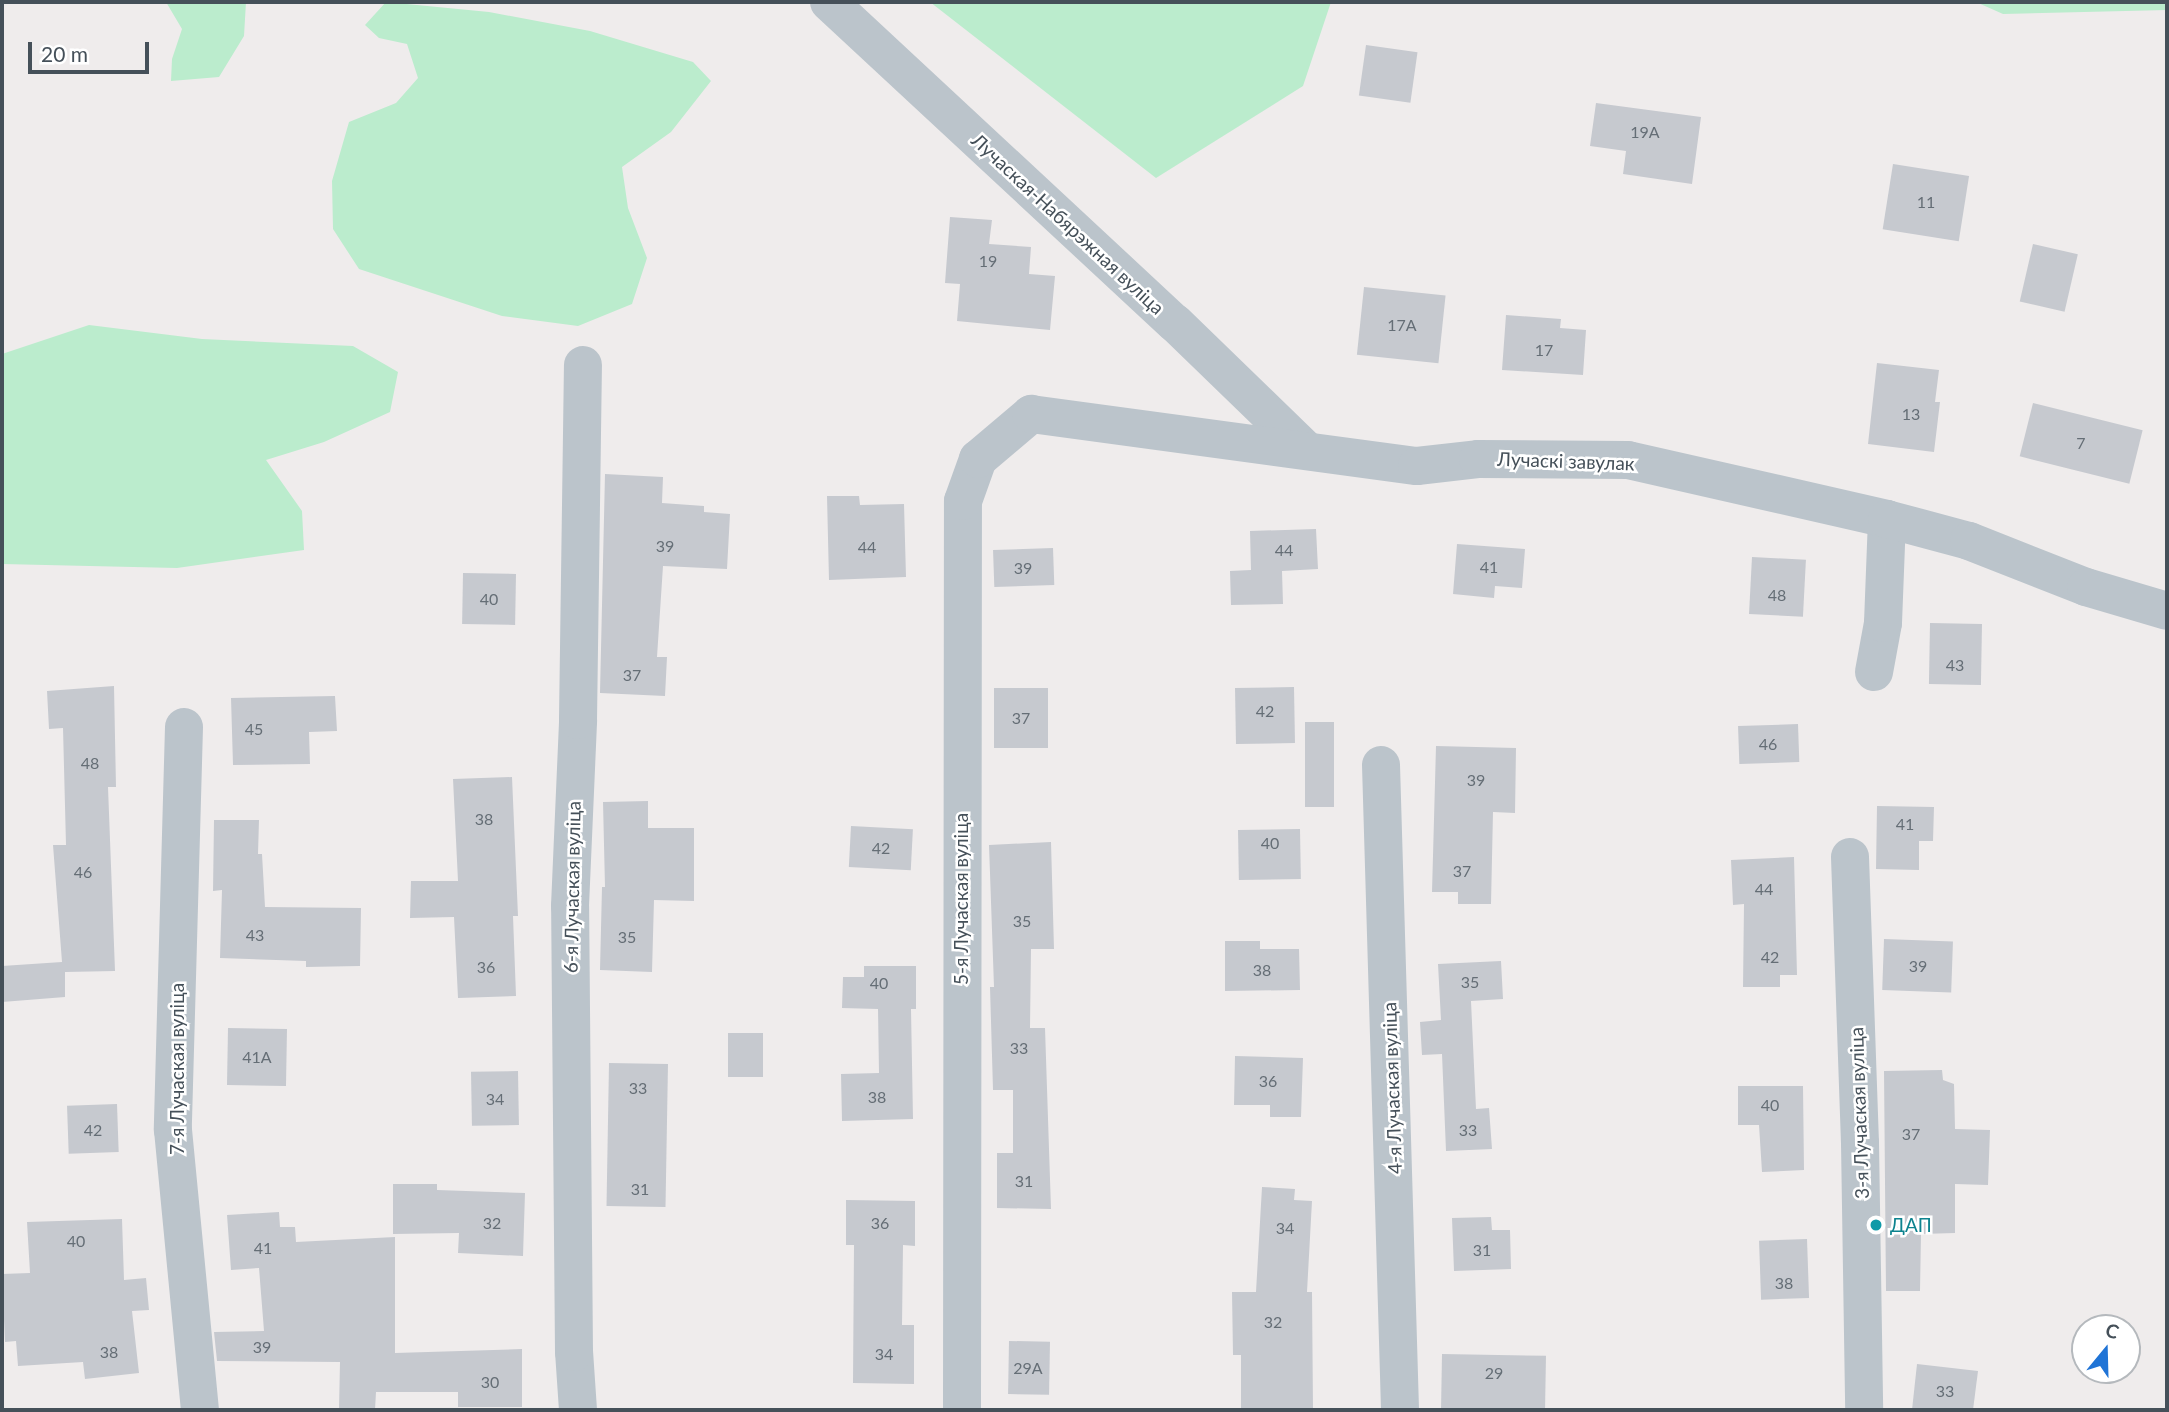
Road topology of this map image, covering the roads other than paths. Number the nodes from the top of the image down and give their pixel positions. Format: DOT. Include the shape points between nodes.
graph roads {
  1 [pos="828,2"];
  2 [pos="583,365"];
  3 [pos="1031,414"];
  4 [pos="1306,450"];
  5 [pos="1887,519"];
  6 [pos="2167,611"];
  7 [pos="1874,672"];
  8 [pos="184,727"];
  9 [pos="1381,765"];
  10 [pos="1850,858"];
  11 [pos="200,1410"];
  12 [pos="578,1410"];
  13 [pos="962,1410"];
  14 [pos="1400,1410"];
  15 [pos="1864,1410"];
  1 -- 4 [label="street, Лучаская-Набярэжная вуліца"];
  2 -- 12 [label="street, 6-я Лучаская вуліца" via="578,719 569,906"];
  3 -- 4 [label="street, Лучаскі завулак"];
  3 -- 13 [label="street, 5-я Лучаская вуліца" via="978,459 963,502"];
  4 -- 5 [label="street, Лучаскі завулак" via="1417,466 1478,459 1628,460"];
  5 -- 6 [label="street, Лучаскі завулак" via="1969,541 2086,587"];
  5 -- 7 [label="street" via="1883,623"];
  8 -- 11 [label="street, 7-я Лучаская вуліца" via="173,1130"];
  9 -- 14 [label="street, 4-я Лучаская вуліца"];
  10 -- 15 [label="street, 3-я Лучаская вуліца"];
}
